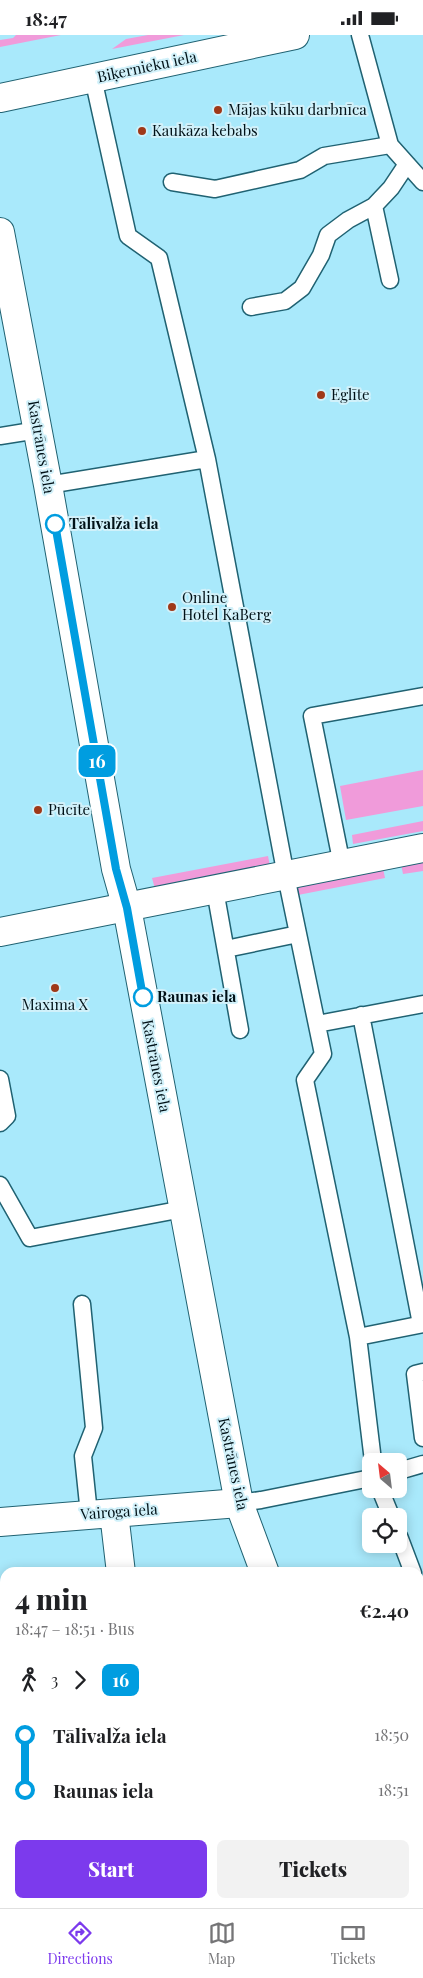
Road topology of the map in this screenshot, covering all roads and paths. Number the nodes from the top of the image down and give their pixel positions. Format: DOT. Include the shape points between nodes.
graph roads {
  1 [pos="294,35"];
  2 [pos="360,35"];
  3 [pos="93,78"];
  4 [pos="0,98"];
  5 [pos="390,145"];
  6 [pos="407,164"];
  7 [pos="423,182"];
  8 [pos="172,183"];
  9 [pos="374,206"];
  10 [pos="0,231"];
  11 [pos="390,280"];
  12 [pos="251,307"];
  13 [pos="38,430"];
  14 [pos="0,436"];
  15 [pos="207,459"];
  16 [pos="48,485"];
  17 [pos="423,696"];
  18 [pos="423,848"];
  19 [pos="342,865"];
  20 [pos="286,876"];
  21 [pos="215,890"];
  22 [pos="127,908"];
  23 [pos="0,932"];
  24 [pos="298,934"];
  25 [pos="226,949"];
  26 [pos="423,1004"];
  27 [pos="361,1015"];
  28 [pos="317,1024"];
  29 [pos="240,1030"];
  30 [pos="0,1079"];
  31 [pos="0,1123"];
  32 [pos="0,1185"];
  33 [pos="183,1209"];
  34 [pos="82,1304"];
  35 [pos="422,1324"];
  36 [pos="358,1337"];
  37 [pos="423,1372"];
  38 [pos="423,1439"];
  39 [pos="372,1453"];
  40 [pos="423,1464"];
  41 [pos="408,1468"];
  42 [pos="362,1480"];
  43 [pos="239,1503"];
  44 [pos="102,1514"];
  45 [pos="0,1522"];
  46 [pos="405,1553"];
  47 [pos="119,1567"];
  48 [pos="263,1567"];
  49 [pos="411,1567"];
  1 -- 3 [label="street, Biķernieku iela"];
  2 -- 5 [label="lane"];
  3 -- 4 [label="street, Biķernieku iela"];
  3 -- 15 [label="lane" via="128,236 158,258"];
  5 -- 6 [label="lane"];
  5 -- 8 [label="lane" via="324,156 300,170 215,189"];
  6 -- 7 [label="lane"];
  6 -- 9 [label="lane" via="392,188"];
  9 -- 11 [label="lane"];
  9 -- 12 [label="lane" via="328,235 321,255 302,288 285,301"];
  10 -- 13 [label="street, Kastrānes iela"];
  13 -- 14 [label="lane"];
  13 -- 16 [label="street, Kastrānes iela"];
  15 -- 16 [label="lane"];
  15 -- 20 [label="lane"];
  16 -- 22 [label="street, Kastrānes iela" via="116,869"];
  17 -- 19 [label="lane" via="312,716"];
  18 -- 19 [label="street"];
  19 -- 20 [label="street"];
  20 -- 21 [label="street"];
  20 -- 24 [label="lane"];
  21 -- 22 [label="street"];
  21 -- 25 [label="lane"];
  22 -- 23 [label="street"];
  22 -- 33 [label="street, Kastrānes iela"];
  24 -- 25 [label="lane"];
  24 -- 28 [label="lane"];
  25 -- 29 [label="lane"];
  26 -- 27 [label="lane"];
  27 -- 28 [label="lane"];
  27 -- 35 [label="lane"];
  28 -- 36 [label="lane" via="323,1054 305,1079"];
  30 -- 31 [label="lane" via="6,1116"];
  32 -- 33 [label="lane" via="30,1238"];
  33 -- 43 [label="street, Kastrānes iela"];
  34 -- 44 [label="lane" via="94,1428 83,1456"];
  35 -- 36 [label="lane"];
  36 -- 39 [label="lane"];
  37 -- 38 [label="lane" via="415,1374"];
  40 -- 41 [label="lane"];
  42 -- 43 [label="lane"];
  43 -- 44 [label="street, Vairoga iela"];
  43 -- 48 [label="street, Kastrānes iela"];
  44 -- 45 [label="street, Vairoga iela"];
  44 -- 47 [label="street"];
  46 -- 49 [label="lane"];
}
